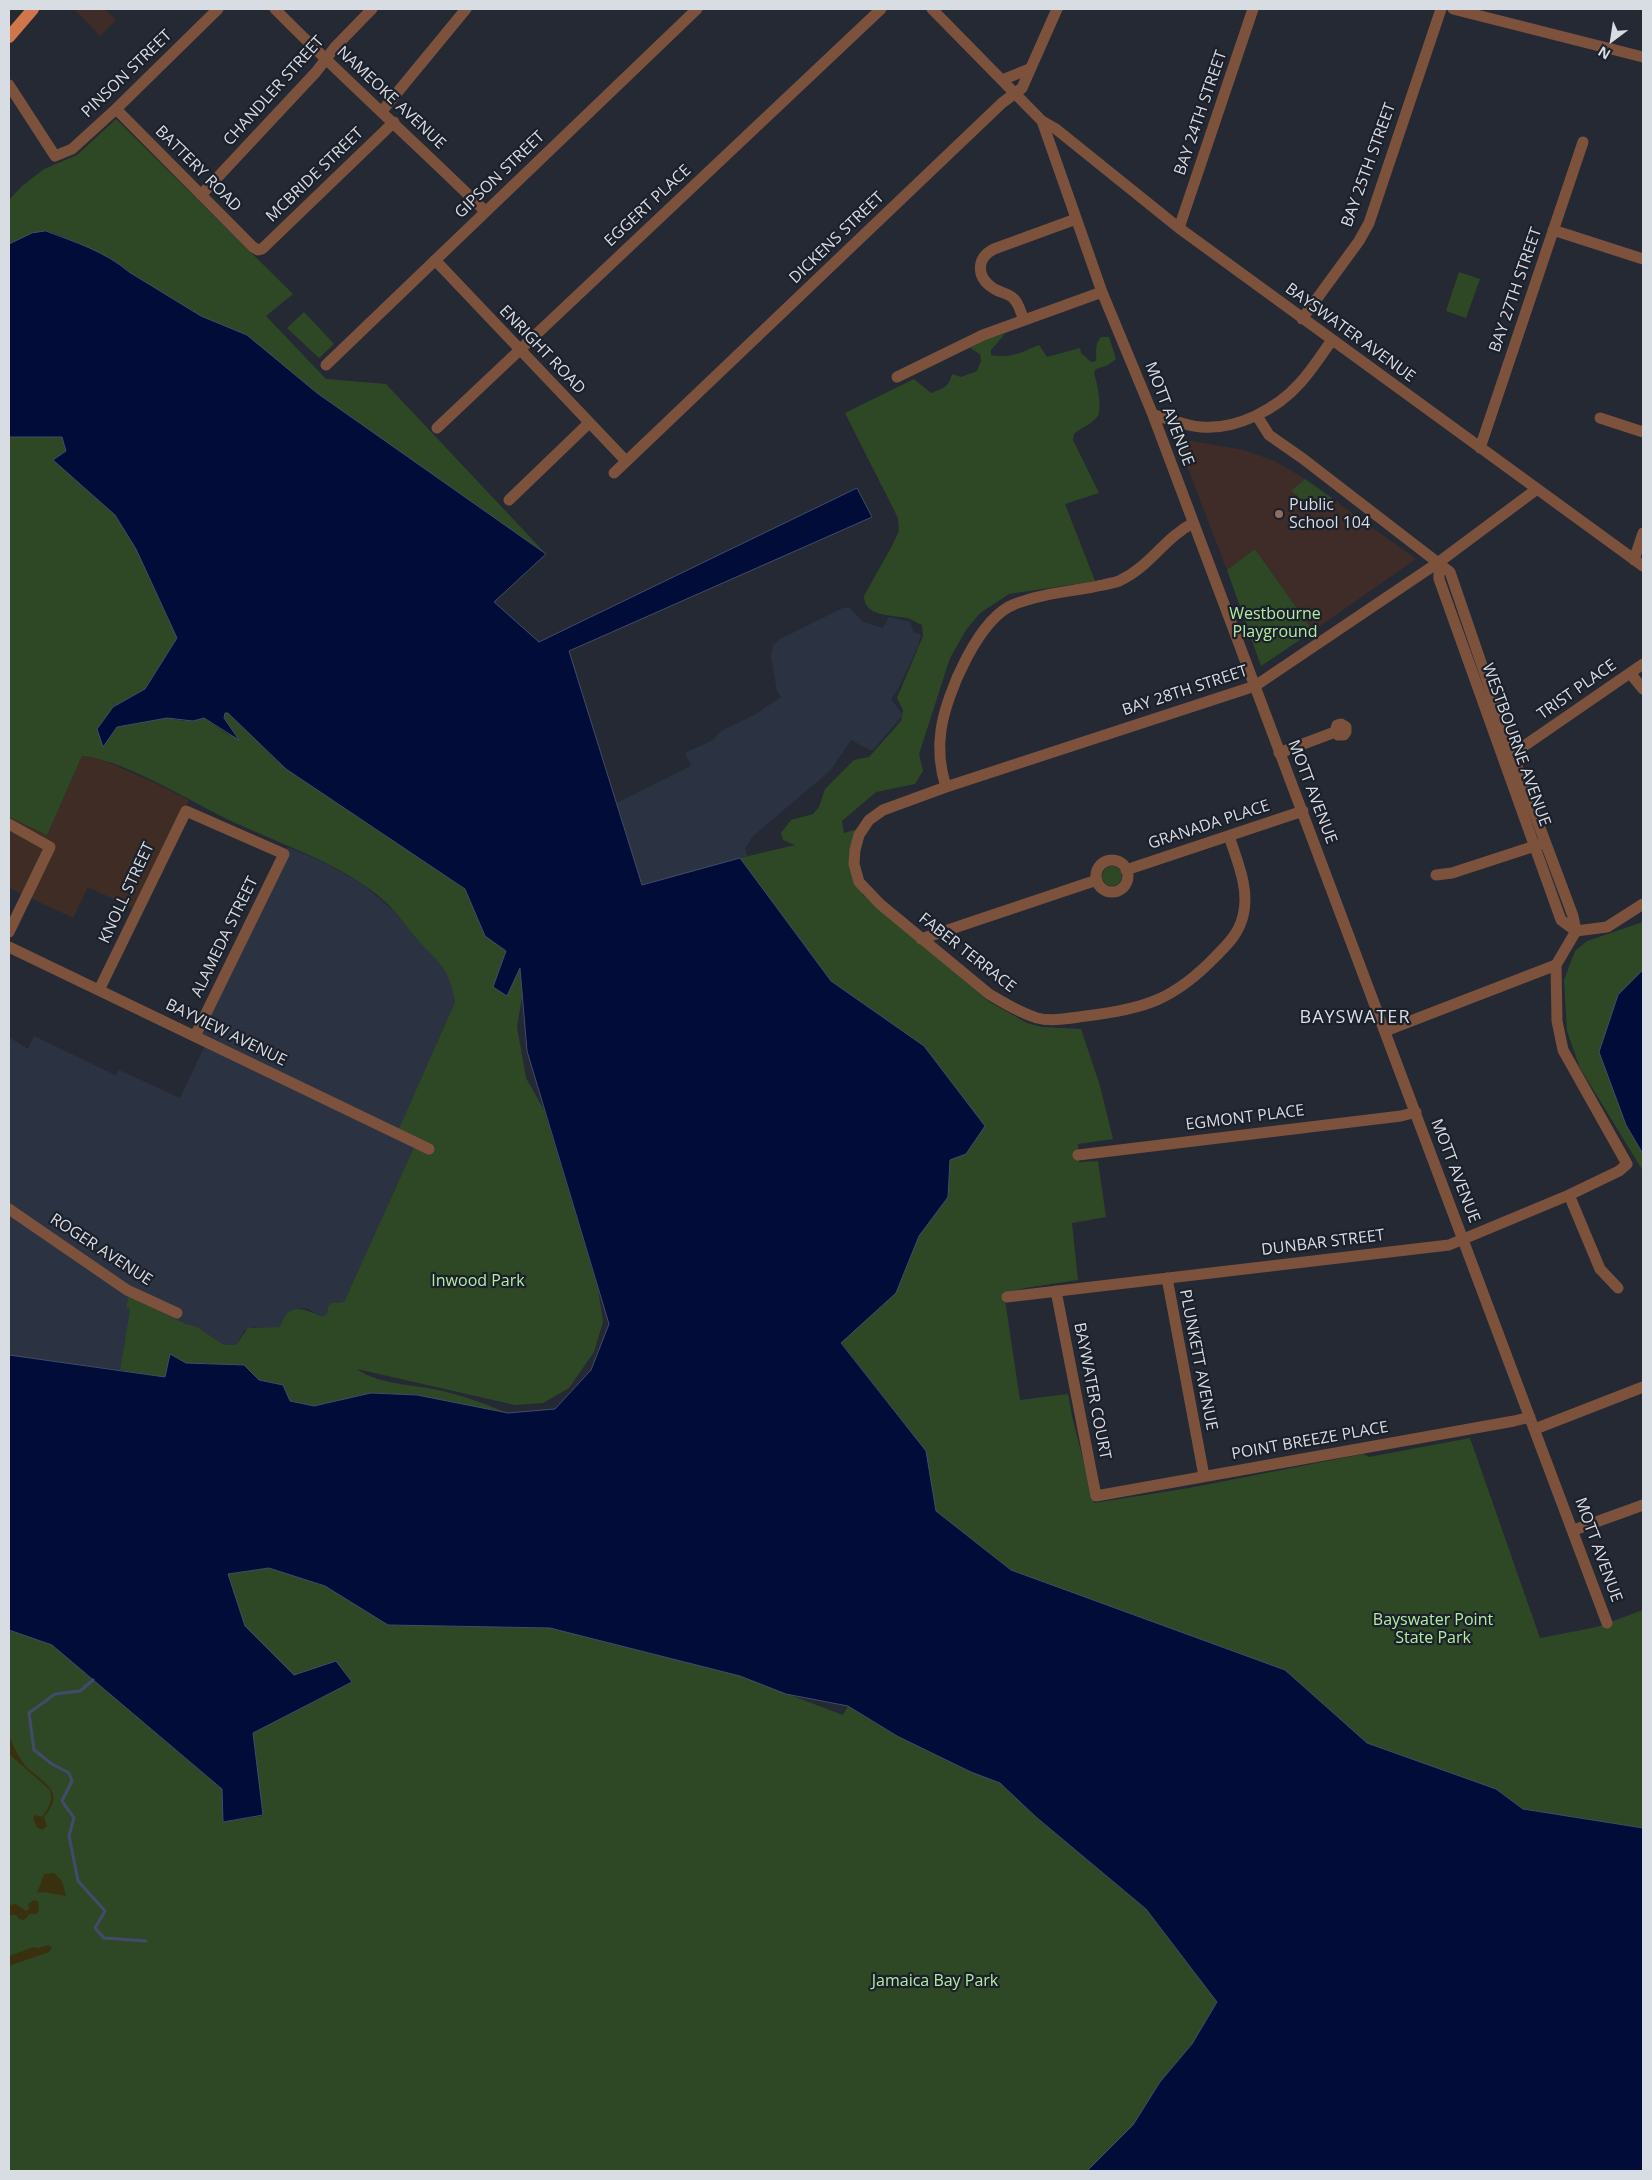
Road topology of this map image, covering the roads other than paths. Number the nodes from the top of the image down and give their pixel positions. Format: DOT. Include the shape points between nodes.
graph roads {
  1 [pos="33,9"];
  2 [pos="218,9"];
  3 [pos="275,9"];
  4 [pos="372,9"];
  5 [pos="466,9"];
  6 [pos="697,9"];
  7 [pos="880,9"];
  8 [pos="932,9"];
  9 [pos="1057,9"];
  10 [pos="1253,9"];
  11 [pos="1441,9"];
  12 [pos="1453,9"];
  13 [pos="9,37"];
  14 [pos="1643,57"];
  15 [pos="326,59"];
  16 [pos="1029,69"];
  17 [pos="1002,80"];
  18 [pos="9,85"];
  19 [pos="1015,93"];
  20 [pos="116,109"];
  21 [pos="382,111"];
  22 [pos="1042,121"];
  23 [pos="394,122"];
  24 [pos="1583,142"];
  25 [pos="1080,150"];
  26 [pos="1054,153"];
  27 [pos="201,195"];
  28 [pos="485,212"];
  29 [pos="1076,219"];
  30 [pos="1179,228"];
  31 [pos="1553,230"];
  32 [pos="258,250"];
  33 [pos="1643,259"];
  34 [pos="434,260"];
  35 [pos="1102,292"];
  36 [pos="1302,319"];
  37 [pos="1024,320"];
  38 [pos="1332,340"];
  39 [pos="520,350"];
  40 [pos="326,365"];
  41 [pos="897,377"];
  42 [pos="1153,415"];
  43 [pos="1257,416"];
  44 [pos="1600,418"];
  45 [pos="590,423"];
  46 [pos="437,428"];
  47 [pos="1643,432"];
  48 [pos="1480,448"];
  49 [pos="626,462"];
  50 [pos="614,473"];
  51 [pos="1537,489"];
  52 [pos="509,500"];
  53 [pos="1193,523"];
  54 [pos="1643,533"];
  55 [pos="1440,562"];
  56 [pos="1639,563"];
  57 [pos="1643,664"];
  58 [pos="1630,673"];
  59 [pos="1255,686"];
  60 [pos="1643,689"];
  61 [pos="1336,732"];
  62 [pos="1279,754"];
  63 [pos="1508,754"];
  64 [pos="946,787"];
  65 [pos="186,811"];
  66 [pos="1303,811"];
  67 [pos="9,824"];
  68 [pos="862,828"];
  69 [pos="1229,836"];
  70 [pos="1540,844"];
  71 [pos="1126,870"];
  72 [pos="1436,875"];
  73 [pos="1096,880"];
  74 [pos="1643,904"];
  75 [pos="9,932"];
  76 [pos="1576,932"];
  77 [pos="921,938"];
  78 [pos="9,947"];
  79 [pos="1556,965"];
  80 [pos="99,990"];
  81 [pos="1385,1031"];
  82 [pos="195,1036"];
  83 [pos="1416,1112"];
  84 [pos="430,1148"];
  85 [pos="1078,1154"];
  86 [pos="1569,1195"];
  87 [pos="9,1209"];
  88 [pos="1463,1237"];
  89 [pos="1167,1278"];
  90 [pos="1618,1288"];
  91 [pos="1056,1291"];
  92 [pos="1007,1297"];
  93 [pos="178,1313"];
  94 [pos="1643,1387"];
  95 [pos="1530,1417"];
  96 [pos="1535,1429"];
  97 [pos="1204,1476"];
  98 [pos="1096,1496"];
  99 [pos="1643,1505"];
  100 [pos="1574,1530"];
  101 [pos="1607,1623"];
  1 -- 13 [label="main road"];
  2 -- 20 [label="street, PINSON STREET"];
  3 -- 15 [label="street, NAMEOKE AVENUE"];
  4 -- 15 [label="street, CHANDLER STREET"];
  5 -- 21 [label="street"];
  6 -- 28 [label="street, GIPSON STREET"];
  7 -- 39 [label="street, EGGERT PLACE"];
  8 -- 17 [label="street, MOTT AVENUE"];
  9 -- 16 [label="street, DICKENS STREET"];
  10 -- 30 [label="street, BAY 24TH STREET"];
  11 -- 36 [label="street, BAY 25TH STREET" via="1369,223"];
  12 -- 14 [label="street"];
  15 -- 21 [label="street, NAMEOKE AVENUE"];
  15 -- 27 [label="street, CHANDLER STREET"];
  16 -- 17 [label="street"];
  16 -- 19 [label="street, DICKENS STREET" via="1022,88"];
  17 -- 19 [label="street, MOTT AVENUE"];
  18 -- 20 [label="street, PINSON STREET" via="55,156 72,149"];
  19 -- 22 [label="street, MOTT AVENUE"];
  19 -- 49 [label="street, DICKENS STREET"];
  20 -- 27 [label="street, BATTERY ROAD"];
  21 -- 23 [label="street, NAMEOKE AVENUE"];
  22 -- 25 [label="street, BAYSWATER AVENUE"];
  22 -- 26 [label="street, MOTT AVENUE"];
  23 -- 28 [label="street, NAMEOKE AVENUE"];
  23 -- 32 [label="street, MCBRIDE STREET"];
  24 -- 31 [label="street, BAY 27TH STREET"];
  25 -- 26 [label="street" via="1062,146"];
  25 -- 30 [label="street, BAYSWATER AVENUE"];
  26 -- 29 [label="street, MOTT AVENUE"];
  27 -- 32 [label="street, BATTERY ROAD"];
  28 -- 34 [label="street, GIPSON STREET"];
  29 -- 35 [label="street, MOTT AVENUE"];
  29 -- 37 [label="street" via="994,249 982,257 980,264 985,280 995,290 1013,297"];
  30 -- 36 [label="street, BAYSWATER AVENUE"];
  31 -- 33 [label="street"];
  31 -- 48 [label="street, BAY 27TH STREET"];
  34 -- 39 [label="street, ENRIGHT ROAD"];
  34 -- 40 [label="street, GIPSON STREET"];
  35 -- 37 [label="street"];
  35 -- 42 [label="street, MOTT AVENUE"];
  36 -- 38 [label="street, BAYSWATER AVENUE"];
  37 -- 41 [label="street" via="983,335"];
  38 -- 43 [label="street" via="1299,384"];
  38 -- 48 [label="street, BAYSWATER AVENUE"];
  39 -- 45 [label="street, ENRIGHT ROAD"];
  39 -- 46 [label="street, EGGERT PLACE"];
  42 -- 43 [label="street" via="1201,427 1237,423"];
  42 -- 53 [label="street, MOTT AVENUE"];
  43 -- 55 [label="street, WESTBOURNE AVENUE" via="1269,435"];
  44 -- 47 [label="street"];
  45 -- 49 [label="street, ENRIGHT ROAD"];
  45 -- 52 [label="street"];
  48 -- 51 [label="street, BAYSWATER AVENUE"];
  49 -- 50 [label="street, DICKENS STREET"];
  51 -- 55 [label="street, BAY 28TH STREET"];
  51 -- 56 [label="street, BAYSWATER AVENUE"];
  53 -- 59 [label="street, MOTT AVENUE"];
  53 -- 64 [label="street" via="1178,531 1134,573 1117,582 1014,604 988,623 973,645 946,708 940,755"];
  54 -- 56 [label="street"];
  55 -- 59 [label="street, BAY 28TH STREET"];
  55 -- 63 [label="street, WESTBOURNE AVENUE" via="1450,572"];
  57 -- 58 [label="street, TRIST PLACE"];
  58 -- 60 [label="street"];
  58 -- 63 [label="street, TRIST PLACE"];
  59 -- 62 [label="street, MOTT AVENUE"];
  59 -- 64 [label="street, BAY 28TH STREET"];
  61 -- 62 [label="street"];
  62 -- 66 [label="street, MOTT AVENUE"];
  63 -- 70 [label="street, WESTBOURNE AVENUE"];
  64 -- 68 [label="street, BAY 28TH STREET" via="884,810"];
  65 -- 80 [label="street, KNOLL STREET"];
  65 -- 82 [label="street, ALAMEDA STREET" via="284,854"];
  66 -- 69 [label="street, GRANADA PLACE"];
  66 -- 81 [label="street, MOTT AVENUE"];
  67 -- 75 [label="street" via="50,847"];
  68 -- 77 [label="street, FABER TERRACE" via="854,850 857,878 875,900"];
  69 -- 71 [label="street, GRANADA PLACE"];
  69 -- 77 [label="street, FABER TERRACE" via="1245,891 1240,928 1200,973 1168,996 1144,1006 1074,1018 1037,1018 990,994"];
  70 -- 72 [label="street" via="1452,873"];
  70 -- 76 [label="street, WESTBOURNE AVENUE" via="1573,916"];
  71 -- 73 [label="street" via="1115,860 1104,862 1097,870"];
  71 -- 73 [label="street" via="1125,885 1117,891 1107,891"];
  73 -- 77 [label="street"];
  74 -- 76 [label="street" via="1607,927"];
  76 -- 79 [label="street"];
  78 -- 80 [label="street, BAYVIEW AVENUE"];
  79 -- 81 [label="street"];
  79 -- 86 [label="street, DUNBAR STREET" via="1556,1021 1563,1050 1627,1164"];
  80 -- 82 [label="street, BAYVIEW AVENUE"];
  81 -- 83 [label="street, MOTT AVENUE"];
  82 -- 84 [label="street, BAYVIEW AVENUE"];
  83 -- 85 [label="street, EGMONT PLACE"];
  83 -- 88 [label="street, MOTT AVENUE"];
  86 -- 88 [label="street, DUNBAR STREET"];
  86 -- 90 [label="street" via="1600,1269"];
  87 -- 93 [label="street, ROGER AVENUE" via="127,1290"];
  88 -- 89 [label="street, DUNBAR STREET" via="1449,1245"];
  88 -- 95 [label="street, MOTT AVENUE"];
  89 -- 91 [label="street, DUNBAR STREET"];
  89 -- 97 [label="street, PLUNKETT AVENUE"];
  91 -- 92 [label="street, DUNBAR STREET"];
  91 -- 98 [label="street, BAYWATER COURT"];
  94 -- 96 [label="street"];
  95 -- 96 [label="street, MOTT AVENUE"];
  95 -- 97 [label="street, POINT BREEZE PLACE"];
  96 -- 100 [label="street, MOTT AVENUE"];
  97 -- 98 [label="street, POINT BREEZE PLACE"];
  99 -- 100 [label="street"];
  100 -- 101 [label="street, MOTT AVENUE"];
}
